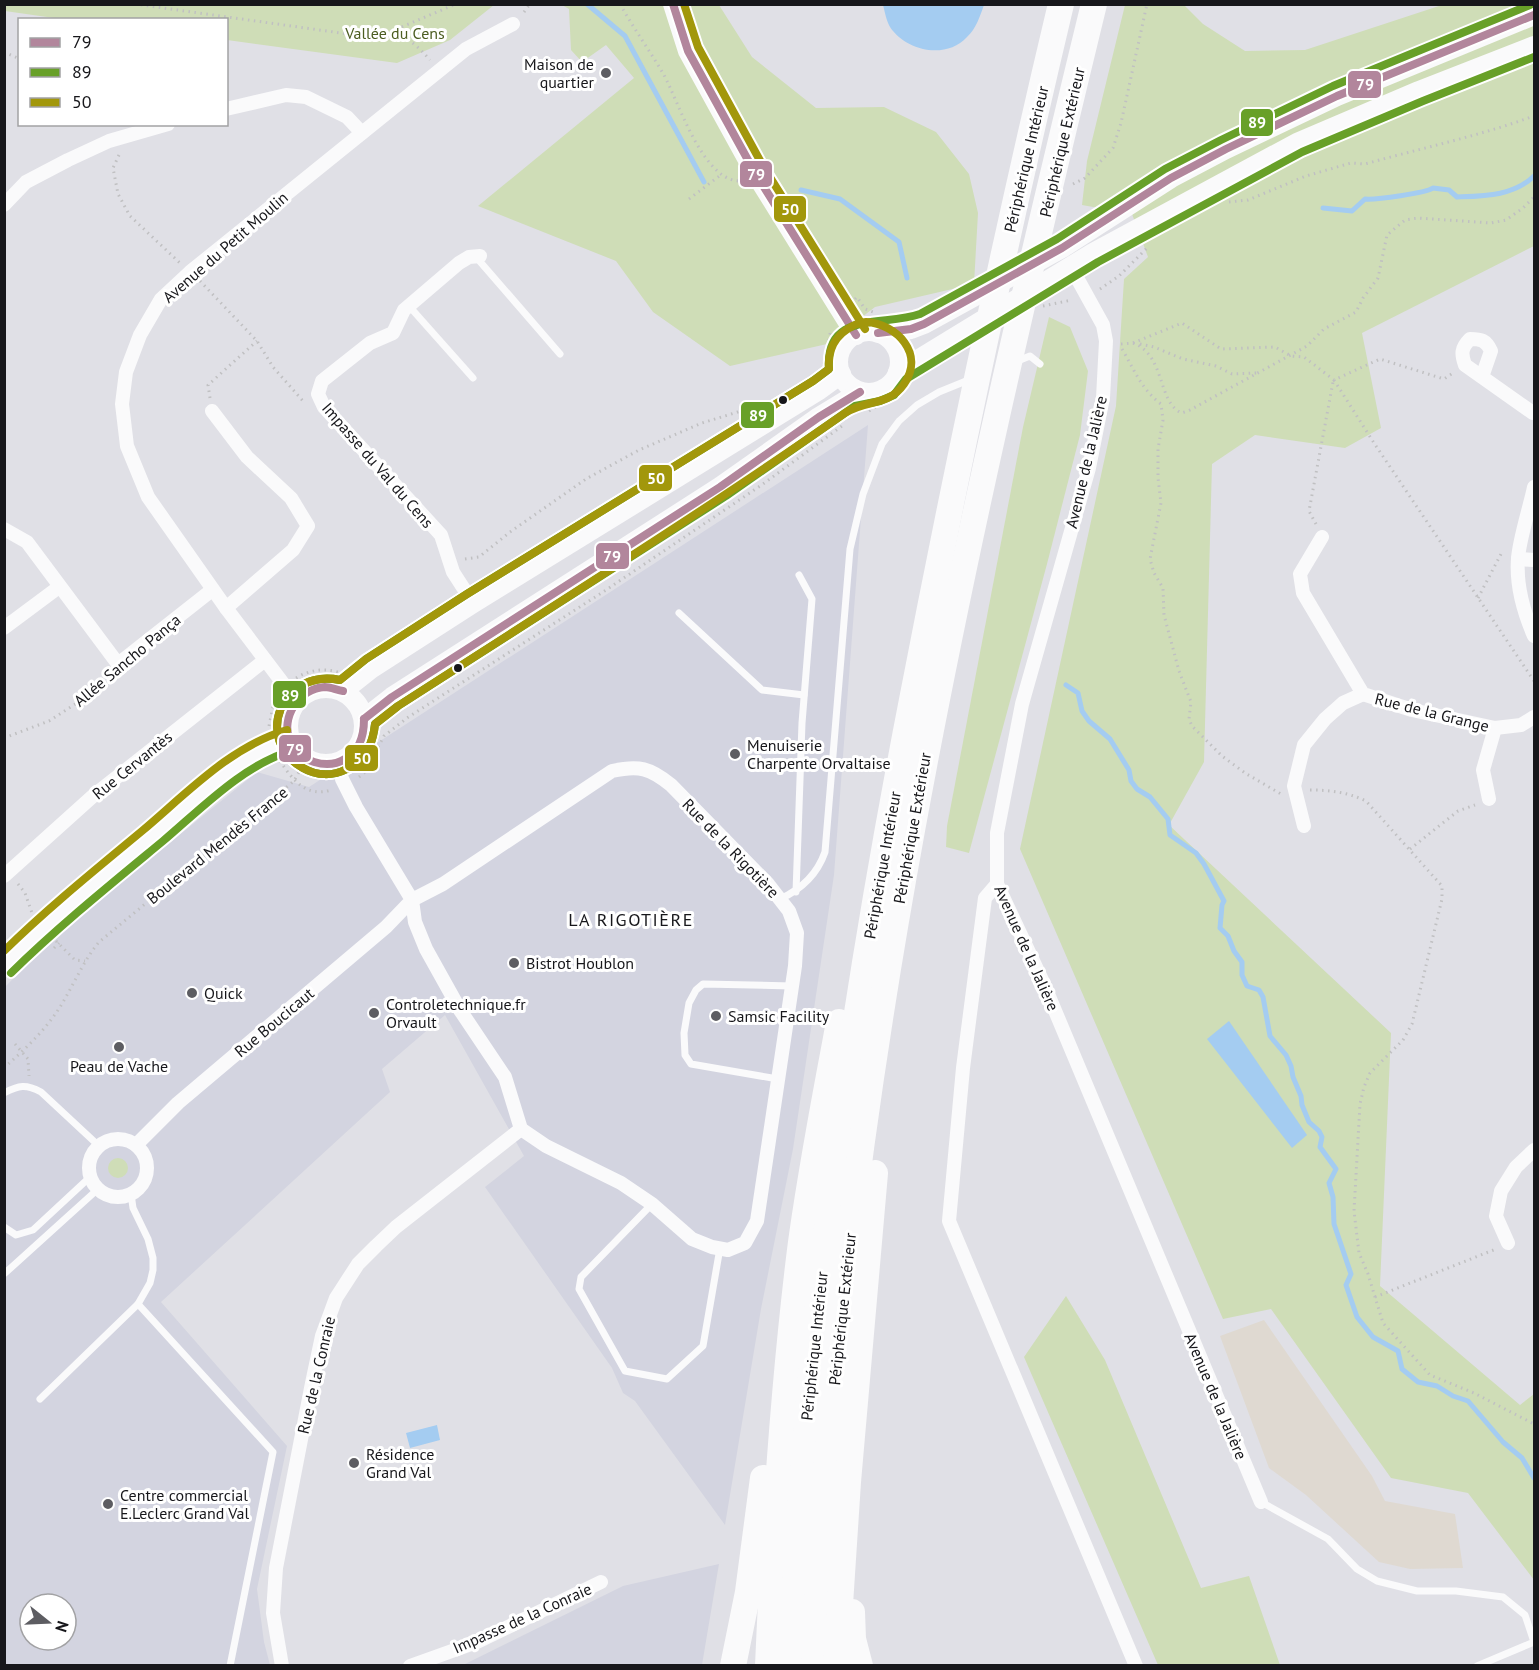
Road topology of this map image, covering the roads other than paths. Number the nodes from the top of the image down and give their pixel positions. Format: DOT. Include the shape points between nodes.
graph roads {
  1 [pos="673,4"];
  2 [pos="1061,4"];
  3 [pos="1094,4"];
  4 [pos="1534,15"];
  5 [pos="513,24"];
  6 [pos="1534,46"];
  7 [pos="228,109"];
  8 [pos="161,126"];
  9 [pos="362,133"];
  10 [pos="4,205"];
  11 [pos="1062,248"];
  12 [pos="478,256"];
  13 [pos="1071,267"];
  14 [pos="409,306"];
  15 [pos="878,333"];
  16 [pos="856,335"];
  17 [pos="560,354"];
  18 [pos="1040,364"];
  19 [pos="999,368"];
  20 [pos="832,370"];
  21 [pos="989,372"];
  22 [pos="1482,377"];
  23 [pos="473,378"];
  24 [pos="904,379"];
  25 [pos="860,392"];
  26 [pos="212,411"];
  27 [pos="1533,413"];
  28 [pos="1534,487"];
  29 [pos="4,529"];
  30 [pos="1322,537"];
  31 [pos="1518,559"];
  32 [pos="1534,560"];
  33 [pos="799,575"];
  34 [pos="59,587"];
  35 [pos="212,590"];
  36 [pos="473,603"];
  37 [pos="226,608"];
  38 [pos="679,612"];
  39 [pos="4,628"];
  40 [pos="1534,636"];
  41 [pos="265,660"];
  42 [pos="343,691"];
  43 [pos="804,694"];
  44 [pos="1363,694"];
  45 [pos="299,699"];
  46 [pos="1534,717"];
  47 [pos="364,719"];
  48 [pos="1495,729"];
  49 [pos="290,740"];
  50 [pos="339,762"];
  51 [pos="1489,799"];
  52 [pos="1304,826"];
  53 [pos="4,876"];
  54 [pos="997,884"];
  55 [pos="796,892"];
  56 [pos="780,899"];
  57 [pos="412,900"];
  58 [pos="866,956"];
  59 [pos="4,966"];
  60 [pos="792,986"];
  61 [pos="872,1074"];
  62 [pos="778,1079"];
  63 [pos="4,1094"];
  64 [pos="521,1129"];
  65 [pos="136,1145"];
  66 [pos="99,1146"];
  67 [pos="1534,1150"];
  68 [pos="94,1183"];
  69 [pos="131,1194"];
  70 [pos="652,1204"];
  71 [pos="4,1227"];
  72 [pos="1508,1243"];
  73 [pos="720,1248"];
  74 [pos="4,1274"];
  75 [pos="138,1304"];
  76 [pos="39,1399"];
  77 [pos="782,1425"];
  78 [pos="1261,1502"];
  79 [pos="843,1558"];
  80 [pos="601,1582"];
  81 [pos="230,1665"];
  82 [pos="282,1665"];
  83 [pos="410,1665"];
  84 [pos="733,1665"];
  85 [pos="768,1665"];
  86 [pos="790,1665"];
  87 [pos="814,1665"];
  88 [pos="836,1665"];
  89 [pos="860,1665"];
  90 [pos="1136,1665"];
  91 [pos="1477,1665"];
  1 -- 16 [label="main road" via="687,51 754,171"];
  2 -- 58 [label="highway, Périphérique Intérieur" via="961,450"];
  3 -- 61 [label="highway, Périphérique Extérieur" via="955,611 919,788"];
  4 -- 11 [label="main road" via="1337,96 1226,149 1171,178"];
  5 -- 9 [label="street, Avenue du Petit Moulin" via="466,49"];
  6 -- 13 [label="main road" via="1297,143"];
  7 -- 9 [label="street" via="286,95 306,97 347,117"];
  8 -- 10 [label="street" via="109,141 26,182"];
  9 -- 35 [label="street, Avenue du Petit Moulin" via="161,299 140,335 126,372 122,404 127,446 148,497"];
  11 -- 13 [label="main road"];
  11 -- 15 [label="main road" via="924,324"];
  12 -- 14 [label="street, Impasse du Val du Cens" via="459,263"];
  12 -- 17 [label="lane"];
  13 -- 24 [label="main road"];
  13 -- 54 [label="street, Avenue de la Jalière" via="1113,343 1089,468 1022,704 997,833"];
  14 -- 23 [label="lane"];
  14 -- 36 [label="street, Impasse du Val du Cens" via="393,333 370,343 322,381 318,394 324,407 441,536 453,572"];
  15 -- 16 [label="main road"];
  15 -- 24 [label="main road" via="897,348"];
  16 -- 20 [label="main road" via="849,339"];
  18 -- 19 [label="lane" via="1030,356"];
  20 -- 25 [label="main road"];
  20 -- 36 [label="main road" via="819,390"];
  21 -- 55 [label="lane" via="939,392 899,422 882,444 863,494 850,549 825,852 815,874"];
  22 -- 22 [label="street" via="1491,351 1487,343 1470,339 1461,354 1465,365"];
  22 -- 27 [label="street"];
  24 -- 25 [label="main road" via="895,380 884,390"];
  25 -- 47 [label="main road"];
  26 -- 37 [label="street" via="247,457 291,498 308,526 293,550"];
  28 -- 31 [label="street"];
  29 -- 34 [label="street" via="27,542"];
  30 -- 44 [label="street, Rue de la Grange" via="1300,574 1302,593"];
  31 -- 32 [label="street"];
  31 -- 40 [label="street" via="1520,590"];
  33 -- 43 [label="lane" via="812,598"];
  34 -- 35 [label="street, Allée Sancho Pança" via="118,664"];
  34 -- 39 [label="street"];
  35 -- 37 [label="street, Avenue du Petit Moulin"];
  36 -- 42 [label="main road"];
  37 -- 41 [label="street, Avenue du Petit Moulin"];
  38 -- 43 [label="lane" via="762,690"];
  41 -- 45 [label="street, Avenue du Petit Moulin"];
  41 -- 53 [label="street, Rue Cervantès" via="93,796"];
  42 -- 45 [label="main road" via="322,688"];
  42 -- 47 [label="main road" via="358,705"];
  43 -- 55 [label="lane"];
  44 -- 48 [label="street, Rue de la Grange"];
  44 -- 52 [label="street" via="1325,719 1305,745 1294,789"];
  45 -- 49 [label="main road" via="288,718"];
  46 -- 48 [label="street, Rue de la Grange" via="1521,725"];
  47 -- 50 [label="main road" via="363,737 357,748"];
  48 -- 51 [label="street" via="1483,770"];
  49 -- 50 [label="main road" via="306,759 323,764"];
  49 -- 59 [label="main road" via="273,745 227,773 43,927"];
  50 -- 57 [label="street" via="356,807"];
  54 -- 78 [label="street, Avenue de la Jalière" via="1043,982"];
  54 -- 90 [label="street" via="986,898 963,1068 949,1221"];
  55 -- 56 [label="lane"];
  56 -- 57 [label="street, Rue de la Rigotière" via="671,785 643,768 628,768 612,771 443,884"];
  56 -- 60 [label="street, Rue de la Rigotière" via="797,933"];
  57 -- 64 [label="street" via="426,949 459,1010 505,1077"];
  57 -- 65 [label="street, Rue Boucicaut" via="386,927 178,1102"];
  58 -- 77 [label="highway" via="844,995 814,1157"];
  58 -- 86 [label="highway, Périphérique Intérieur" via="817,1315"];
  60 -- 62 [label="street, Rue de la Rigotière"];
  60 -- 62 [label="lane" via="704,984 689,1003 684,1033 685,1055 691,1064"];
  61 -- 79 [label="highway" via="883,1099"];
  61 -- 87 [label="highway, Périphérique Extérieur" via="832,1398"];
  62 -- 73 [label="street, Rue de la Rigotière" via="757,1221 745,1243 728,1250"];
  63 -- 66 [label="lane" via="18,1086 41,1092"];
  64 -- 70 [label="street"];
  64 -- 82 [label="street, Rue de la Conraie" via="396,1227 358,1264 336,1298 322,1336 276,1568 273,1614"];
  65 -- 66 [label="street" via="122,1139 105,1141"];
  65 -- 69 [label="street" via="147,1171"];
  66 -- 68 [label="street" via="90,1160"];
  67 -- 72 [label="street" via="1515,1167 1501,1191 1496,1216"];
  68 -- 69 [label="street" via="113,1197"];
  68 -- 71 [label="lane" via="33,1230 16,1235"];
  68 -- 74 [label="lane"];
  69 -- 75 [label="lane" via="153,1258 150,1283"];
  70 -- 73 [label="street" via="692,1239"];
  70 -- 73 [label="lane" via="581,1277 579,1290 624,1371 668,1379 702,1346"];
  75 -- 76 [label="lane"];
  75 -- 81 [label="lane" via="273,1452"];
  77 -- 84 [label="highway" via="770,1444"];
  77 -- 85 [label="highway"];
  78 -- 91 [label="lane" via="1328,1539 1357,1569 1377,1581 1417,1591 1503,1597 1525,1615 1534,1642"];
  79 -- 88 [label="highway"];
  79 -- 89 [label="highway"];
  80 -- 83 [label="street, Impasse de la Conraie" via="477,1642"];
}
